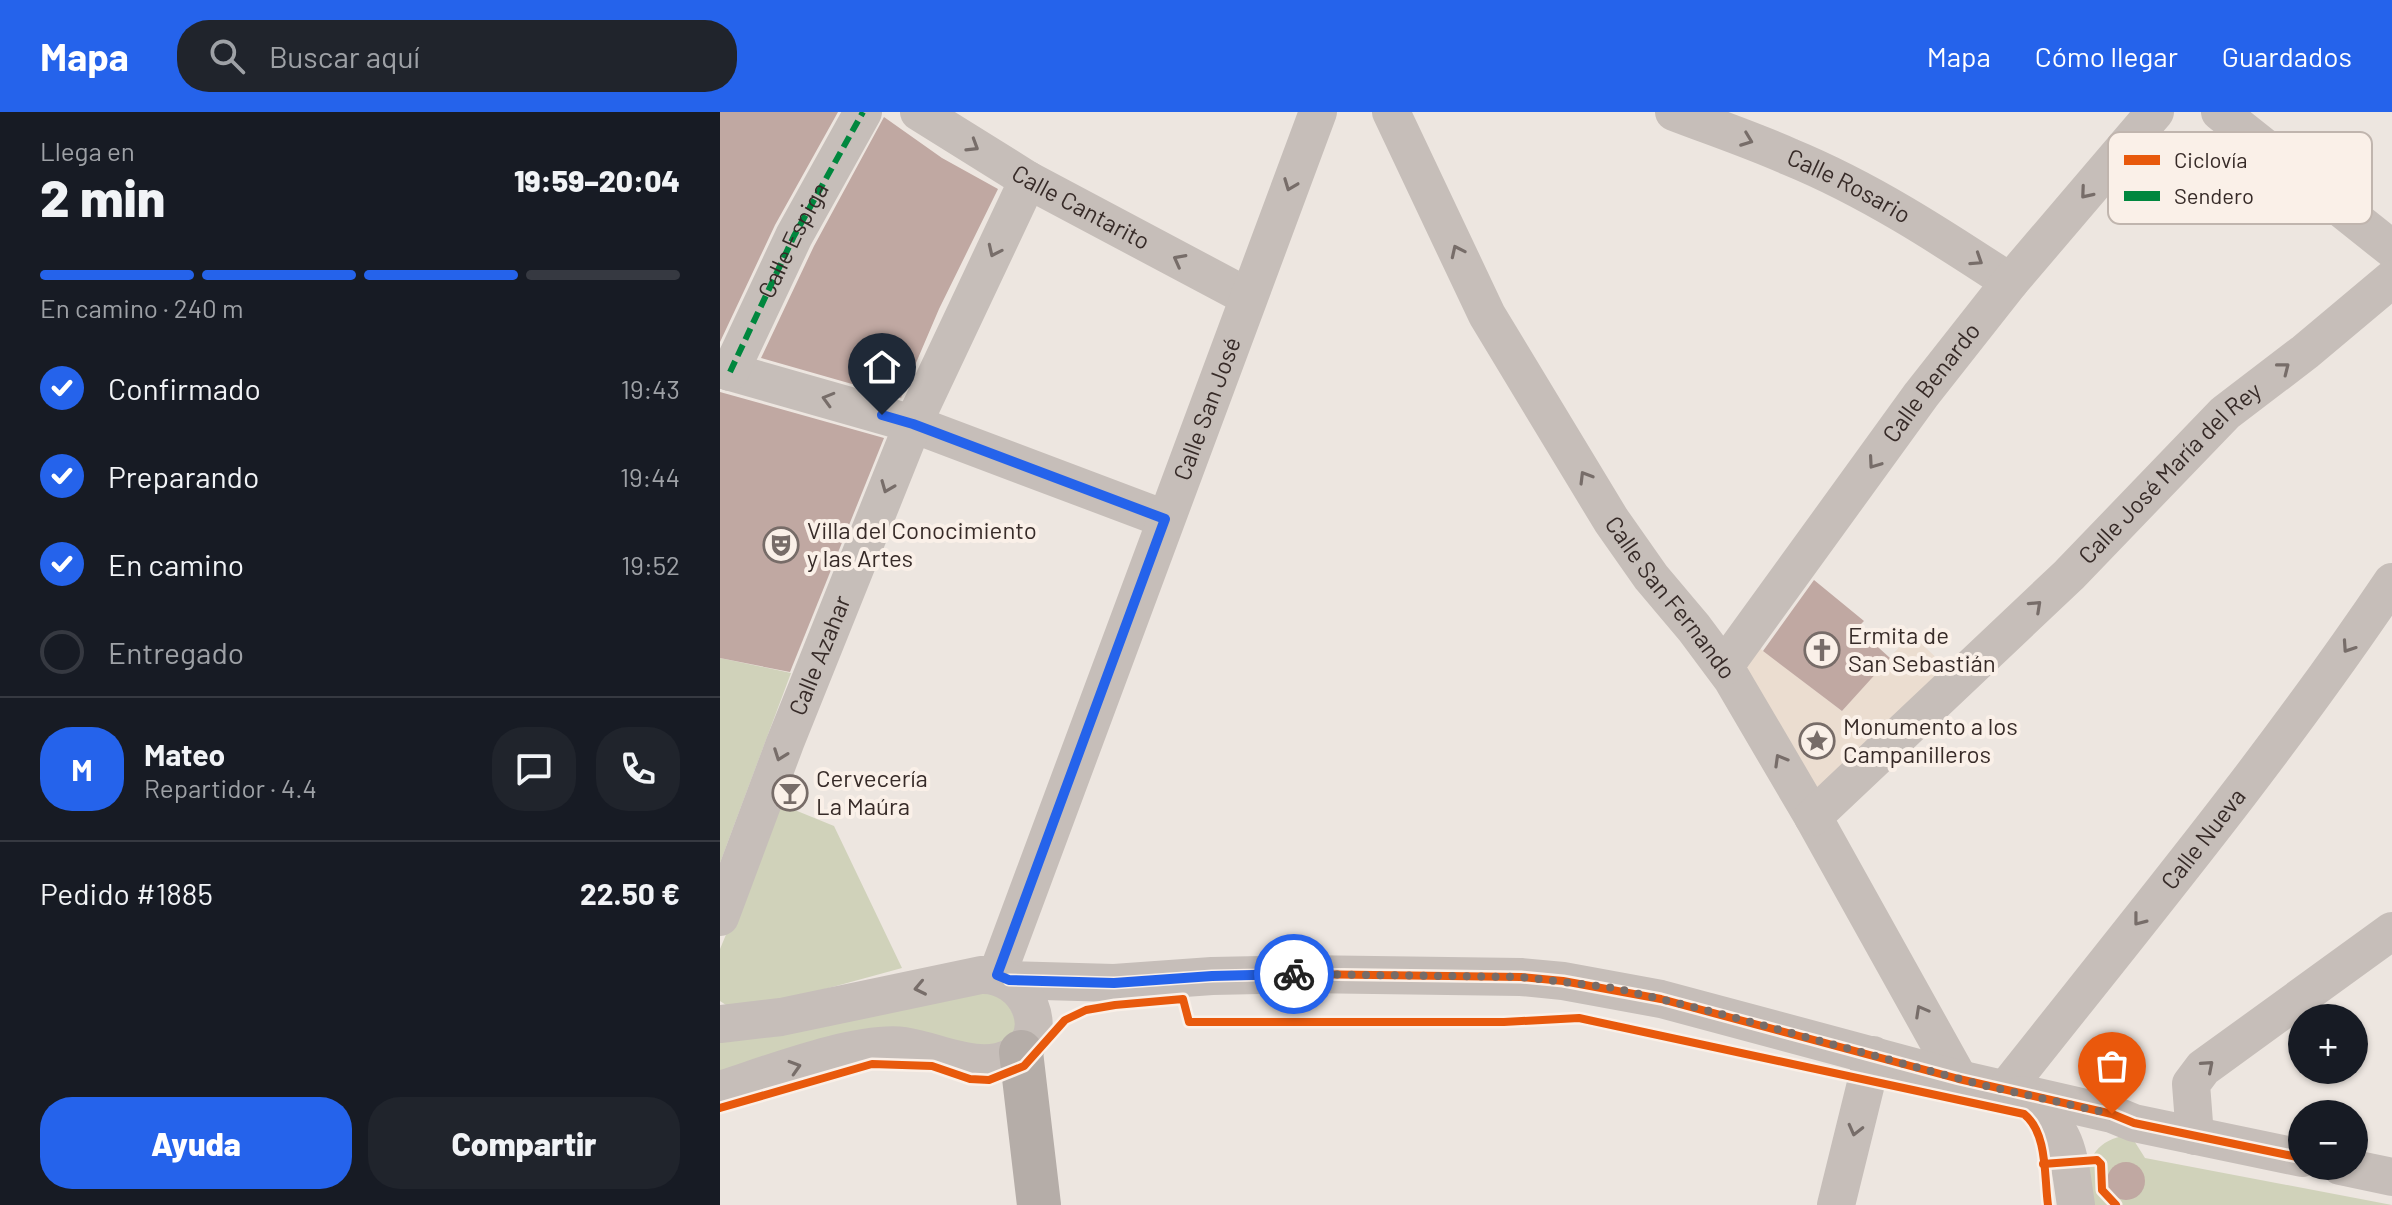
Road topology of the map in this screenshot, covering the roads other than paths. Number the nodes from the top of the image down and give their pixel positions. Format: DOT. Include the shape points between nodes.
graph roads {
  1 [pos="863,112"];
  2 [pos="919,112"];
  3 [pos="1318,112"];
  4 [pos="1391,112"];
  5 [pos="1674,112"];
  6 [pos="2155,112"];
  7 [pos="2220,112"];
  8 [pos="2138,132"];
  9 [pos="2245,132"];
  10 [pos="2108,167"];
  11 [pos="1028,180"];
  12 [pos="2361,224"];
  13 [pos="2392,249"];
  14 [pos="2392,279"];
  15 [pos="2010,282"];
  16 [pos="1248,297"];
  17 [pos="725,370"];
  18 [pos="913,424"];
  19 [pos="1165,519"];
  20 [pos="2392,582"];
  21 [pos="1724,667"];
  22 [pos="1813,817"];
  23 [pos="720,917"];
  24 [pos="2392,931"];
  25 [pos="1003,977"];
  26 [pos="1114,983"];
  27 [pos="720,1024"];
  28 [pos="1028,1036"];
  29 [pos="1873,1055"];
  30 [pos="1959,1079"];
  31 [pos="720,1090"];
  32 [pos="2012,1092"];
  33 [pos="2134,1123"];
  34 [pos="2195,1136"];
  35 [pos="2288,1155"];
  36 [pos="2368,1172"];
  37 [pos="2392,1177"];
  38 [pos="2074,1190"];
  39 [pos="1039,1205"];
  40 [pos="1836,1205"];
  1 -- 17 [label="street, Calle Espiga"];
  2 -- 11 [label="street, Calle Cantarito, one-way"];
  3 -- 16 [label="street, Calle San José, one-way"];
  21 -- 4 [label="street, Calle San Fernando, one-way" via="1611,520 1487,315"];
  5 -- 15 [label="street, Calle Rosario, one-way" via="1792,157 1871,196"];
  6 -- 8 [label="street, Calle Benardo, one-way"];
  7 -- 9 [label="street"];
  10 -- 15 [label="street, Calle Benardo, one-way"];
  16 -- 11 [label="street, Calle Cantarito, one-way"];
  11 -- 18 [label="street, Calle Azahar, one-way"];
  12 -- 13 [label="street"];
  22 -- 14 [label="street, Calle José María del Rey, one-way" via="2069,575 2225,413"];
  15 -- 21 [label="street, Calle Benardo, one-way" via="1921,395"];
  16 -- 19 [label="street, Calle San José"];
  18 -- 17 [label="street, one-way"];
  18 -- 19 [label="street"];
  18 -- 23 [label="street, Calle Azahar, one-way"];
  19 -- 25 [label="street, Calle San José"];
  20 -- 32 [label="street, Calle Nueva, one-way" via="2280,742"];
  22 -- 21 [label="street, Calle San Fernando, one-way"];
  30 -- 22 [label="street, Calle San Fernando, one-way"];
  34 -- 24 [label="street, one-way" via="2191,1084 2203,1068"];
  25 -- 26 [label="street"];
  25 -- 27 [label="street, one-way" via="981,975 781,1017"];
  25 -- 28 [label="street" via="1024,994"];
  26 -- 28 [label="street"];
  26 -- 29 [label="street" via="1301,974 1521,977 1661,999"];
  31 -- 28 [label="street, one-way" via="881,1045 977,1063 1010,1059"];
  28 -- 39 [label="main road"];
  29 -- 30 [label="street"];
  29 -- 40 [label="street, one-way"];
  30 -- 32 [label="street"];
  32 -- 33 [label="street"];
  32 -- 38 [label="street" via="2054,1123 2067,1151"];
  33 -- 34 [label="street"];
  33 -- 38 [label="street" via="2102,1134 2080,1157"];
  34 -- 35 [label="street"];
  36 -- 37 [label="street"];
}
